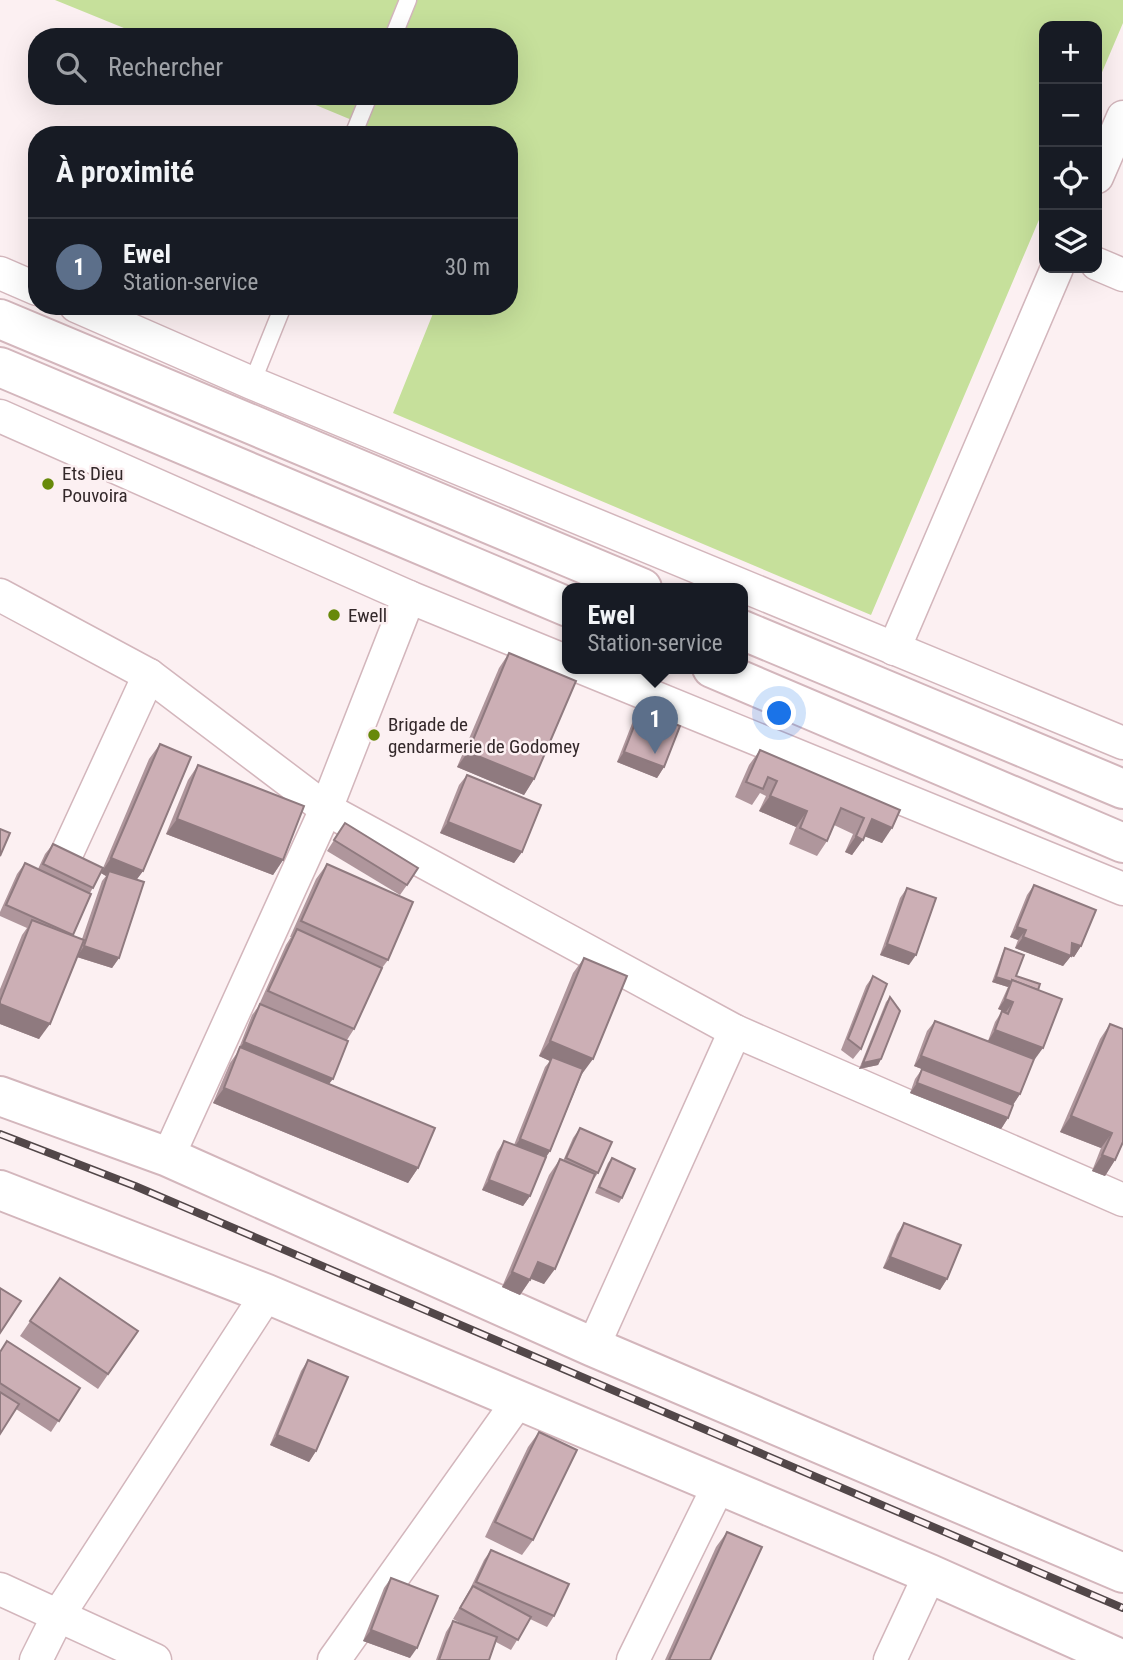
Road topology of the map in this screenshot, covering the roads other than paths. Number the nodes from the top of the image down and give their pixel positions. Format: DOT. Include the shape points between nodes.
graph roads {
  1 [pos="408,0"];
  2 [pos="397,28"];
  3 [pos="365,105"];
  4 [pos="1123,117"];
  5 [pos="357,126"];
  6 [pos="1102,165"];
  7 [pos="1102,266"];
  8 [pos="0,273"];
  9 [pos="1055,273"];
  10 [pos="1123,275"];
  11 [pos="28,285"];
  12 [pos="97,315"];
  13 [pos="280,315"];
  14 [pos="0,319"];
  15 [pos="0,367"];
  16 [pos="252,383"];
  17 [pos="0,416"];
  18 [pos="630,583"];
  19 [pos="735,583"];
  20 [pos="748,589"];
  21 [pos="0,596"];
  22 [pos="409,597"];
  23 [pos="562,604"];
  24 [pos="748,632"];
  25 [pos="894,649"];
  26 [pos="562,660"];
  27 [pos="598,674"];
  28 [pos="726,674"];
  29 [pos="149,676"];
  30 [pos="1123,743"];
  31 [pos="1123,789"];
  32 [pos="326,808"];
  33 [pos="1123,843"];
  34 [pos="1123,889"];
  35 [pos="40,910"];
  36 [pos="735,1031"];
  37 [pos="0,1096"];
  38 [pos="168,1157"];
  39 [pos="0,1190"];
  40 [pos="1123,1200"];
  41 [pos="267,1294"];
  42 [pos="593,1346"];
  43 [pos="519,1400"];
  44 [pos="719,1485"];
  45 [pos="1123,1573"];
  46 [pos="930,1574"];
  47 [pos="0,1588"];
  48 [pos="58,1616"];
  49 [pos="36,1660"];
  50 [pos="155,1660"];
  51 [pos="334,1660"];
  52 [pos="633,1660"];
  53 [pos="891,1660"];
  54 [pos="1123,1660"];
  1 -- 2 [label="lane"];
  3 -- 5 [label="lane"];
  4 -- 6 [label="street"];
  7 -- 10 [label="street"];
  8 -- 11 [label="street"];
  9 -- 25 [label="street"];
  12 -- 16 [label="street"];
  13 -- 16 [label="lane"];
  14 -- 18 [label="main road"];
  15 -- 23 [label="main road"];
  16 -- 19 [label="street"];
  17 -- 22 [label="street"];
  20 -- 25 [label="street"];
  21 -- 29 [label="street"];
  22 -- 26 [label="street"];
  22 -- 32 [label="street"];
  24 -- 31 [label="main road"];
  25 -- 30 [label="street"];
  27 -- 34 [label="street"];
  28 -- 33 [label="main road"];
  29 -- 32 [label="street"];
  29 -- 35 [label="street"];
  32 -- 36 [label="street"];
  32 -- 38 [label="street"];
  36 -- 40 [label="street"];
  36 -- 42 [label="street"];
  37 -- 38 [label="main road"];
  38 -- 42 [label="main road"];
  39 -- 41 [label="main road"];
  41 -- 43 [label="main road"];
  41 -- 48 [label="street"];
  42 -- 45 [label="main road"];
  43 -- 44 [label="main road"];
  43 -- 51 [label="street"];
  44 -- 46 [label="main road"];
  44 -- 52 [label="street"];
  46 -- 53 [label="street"];
  46 -- 54 [label="main road"];
  47 -- 48 [label="street"];
  48 -- 49 [label="street"];
  48 -- 50 [label="street"];
}
